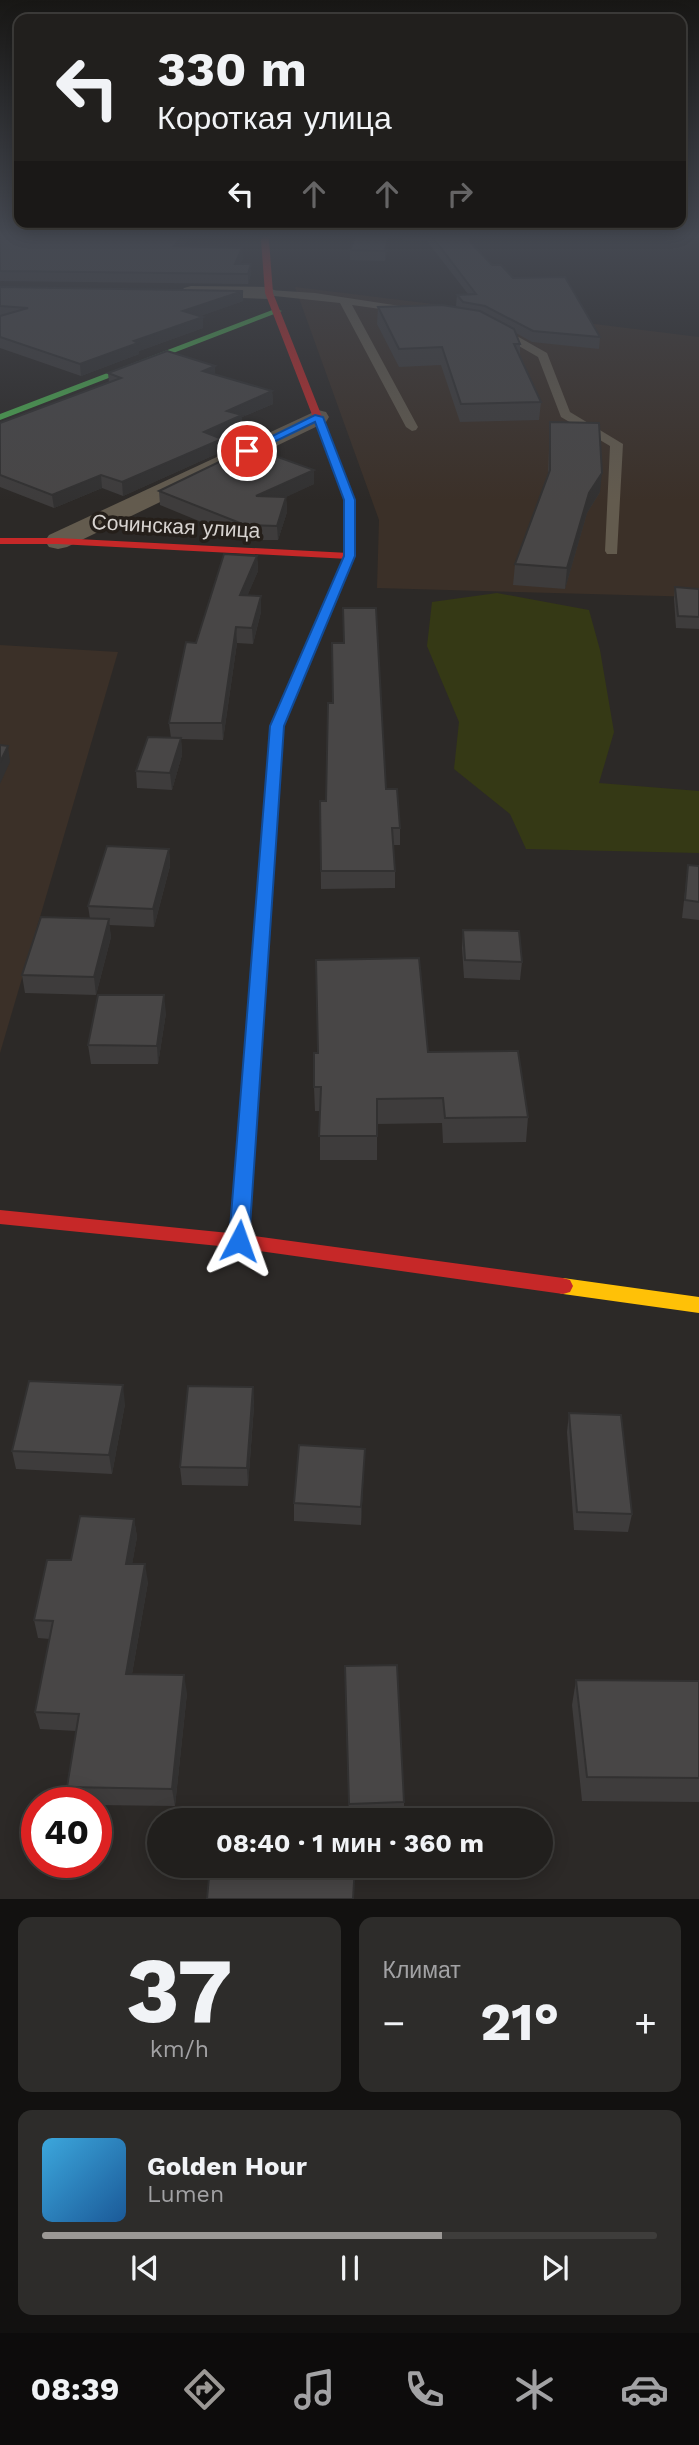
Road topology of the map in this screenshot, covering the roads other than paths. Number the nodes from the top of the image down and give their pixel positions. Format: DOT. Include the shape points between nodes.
graph roads {
  1 [pos="245,324"];
  2 [pos="283,324"];
  3 [pos="357,324"];
  4 [pos="485,324"];
  5 [pos="0,417"];
  6 [pos="318,417"];
  7 [pos="412,426"];
  8 [pos="0,541"];
  9 [pos="58,541"];
  10 [pos="612,551"];
  11 [pos="349,556"];
  12 [pos="0,1217"];
  13 [pos="239,1241"];
  14 [pos="699,1305"];
  1 -- 5 [label="street"];
  2 -- 6 [label="street"];
  3 -- 7 [label="lane"];
  4 -- 10 [label="lane" via="542,355 565,414 617,444"];
  6 -- 9 [label="street"];
  6 -- 11 [label="street" via="350,500"];
  8 -- 9 [label="street, Сочинская улица"];
  9 -- 11 [label="street, Сочинская улица"];
  11 -- 13 [label="street" via="277,726"];
  12 -- 13 [label="street"];
  13 -- 14 [label="street"];
}
